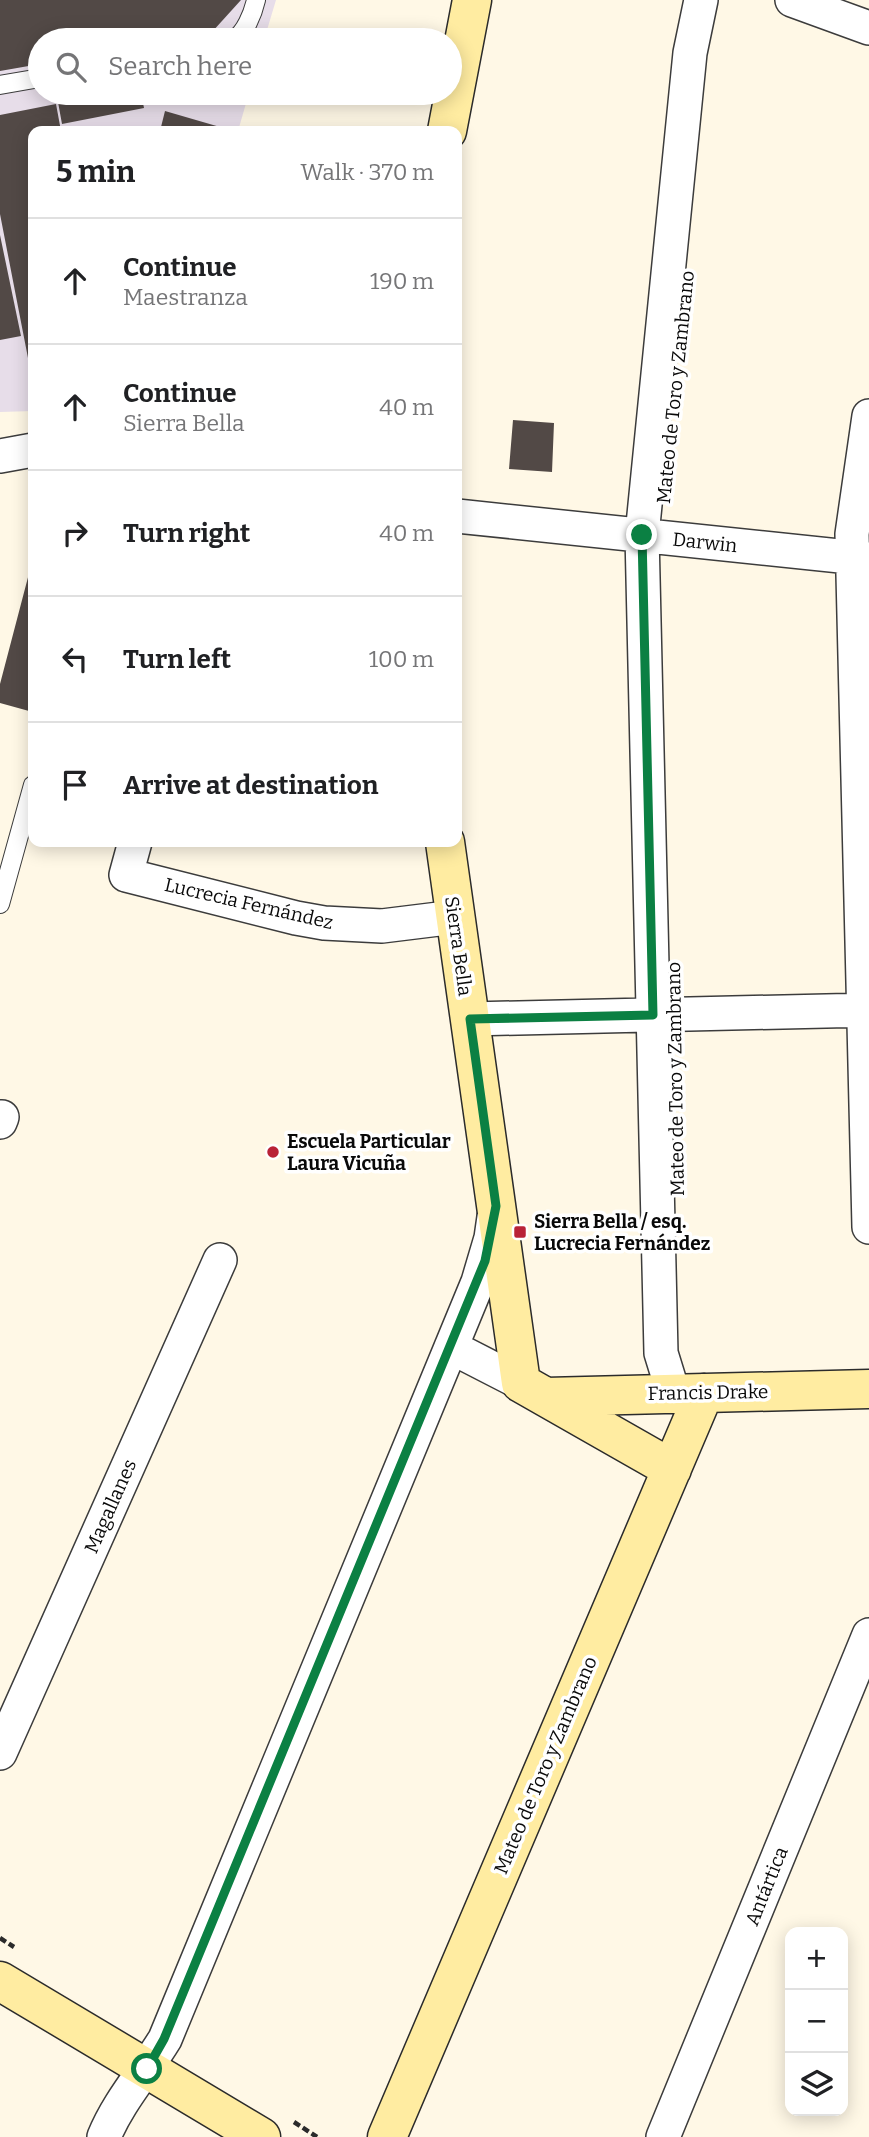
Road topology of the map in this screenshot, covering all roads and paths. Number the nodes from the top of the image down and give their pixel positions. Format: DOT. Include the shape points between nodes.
graph roads {
  1 [pos="256,0"];
  2 [pos="472,0"];
  3 [pos="701,0"];
  4 [pos="718,0"];
  5 [pos="792,0"];
  6 [pos="244,28"];
  7 [pos="869,28"];
  8 [pos="462,52"];
  9 [pos="28,80"];
  10 [pos="0,85"];
  11 [pos="452,105"];
  12 [pos="448,126"];
  13 [pos="869,416"];
  14 [pos="28,451"];
  15 [pos="0,456"];
  16 [pos="462,517"];
  17 [pos="651,536"];
  18 [pos="861,558"];
  19 [pos="28,803"];
  20 [pos="134,847"];
  21 [pos="446,847"];
  22 [pos="0,904"];
  23 [pos="455,917"];
  24 [pos="866,1010"];
  25 [pos="663,1014"];
  26 [pos="470,1019"];
  27 [pos="496,1206"];
  28 [pos="869,1227"];
  29 [pos="220,1259"];
  30 [pos="451,1347"];
  31 [pos="869,1389"];
  32 [pos="533,1390"];
  33 [pos="689,1393"];
  34 [pos="672,1469"];
  35 [pos="869,1635"];
  36 [pos="0,1753"];
  37 [pos="0,1981"];
  38 [pos="147,2069"];
  39 [pos="104,2137"];
  40 [pos="261,2137"];
  41 [pos="387,2137"];
  42 [pos="663,2137"];
  1 -- 6 [label="lane"];
  2 -- 8 [label="street"];
  3 -- 17 [label="street, Mateo de Toro y Zambrano" via="690,53"];
  4 -- 17 [label="street, Mateo de Toro y Zambrano"];
  5 -- 7 [label="street"];
  9 -- 10 [label="lane"];
  11 -- 12 [label="street"];
  13 -- 18 [label="street" via="852,534"];
  14 -- 15 [label="street"];
  16 -- 17 [label="street, Darwin"];
  17 -- 18 [label="street, Darwin"];
  17 -- 25 [label="street, Mateo de Toro y Zambrano"];
  18 -- 24 [label="street"];
  19 -- 22 [label="lane"];
  20 -- 23 [label="street, Lucrecia Fernández" via="126,875 296,918 382,926"];
  21 -- 23 [label="street, Sierra Bella"];
  23 -- 26 [label="street, Sierra Bella"];
  24 -- 25 [label="street"];
  24 -- 28 [label="street"];
  25 -- 26 [label="street"];
  25 -- 33 [label="street, Mateo de Toro y Zambrano" via="682,1353"];
  26 -- 27 [label="street, Sierra Bella"];
  27 -- 30 [label="street" via="485,1261"];
  27 -- 32 [label="street, Sierra Bella"];
  29 -- 36 [label="street, Magallanes"];
  30 -- 32 [label="street"];
  30 -- 38 [label="street" via="170,2026"];
  31 -- 33 [label="street, Francis Drake"];
  32 -- 33 [label="street, Francis Drake"];
  32 -- 34 [label="street"];
  33 -- 34 [label="street, Mateo de Toro y Zambrano"];
  34 -- 41 [label="street, Mateo de Toro y Zambrano"];
  35 -- 42 [label="street, Antártica"];
  37 -- 38 [label="street"];
  38 -- 39 [label="street" via="111,2119"];
  38 -- 40 [label="street"];
}
